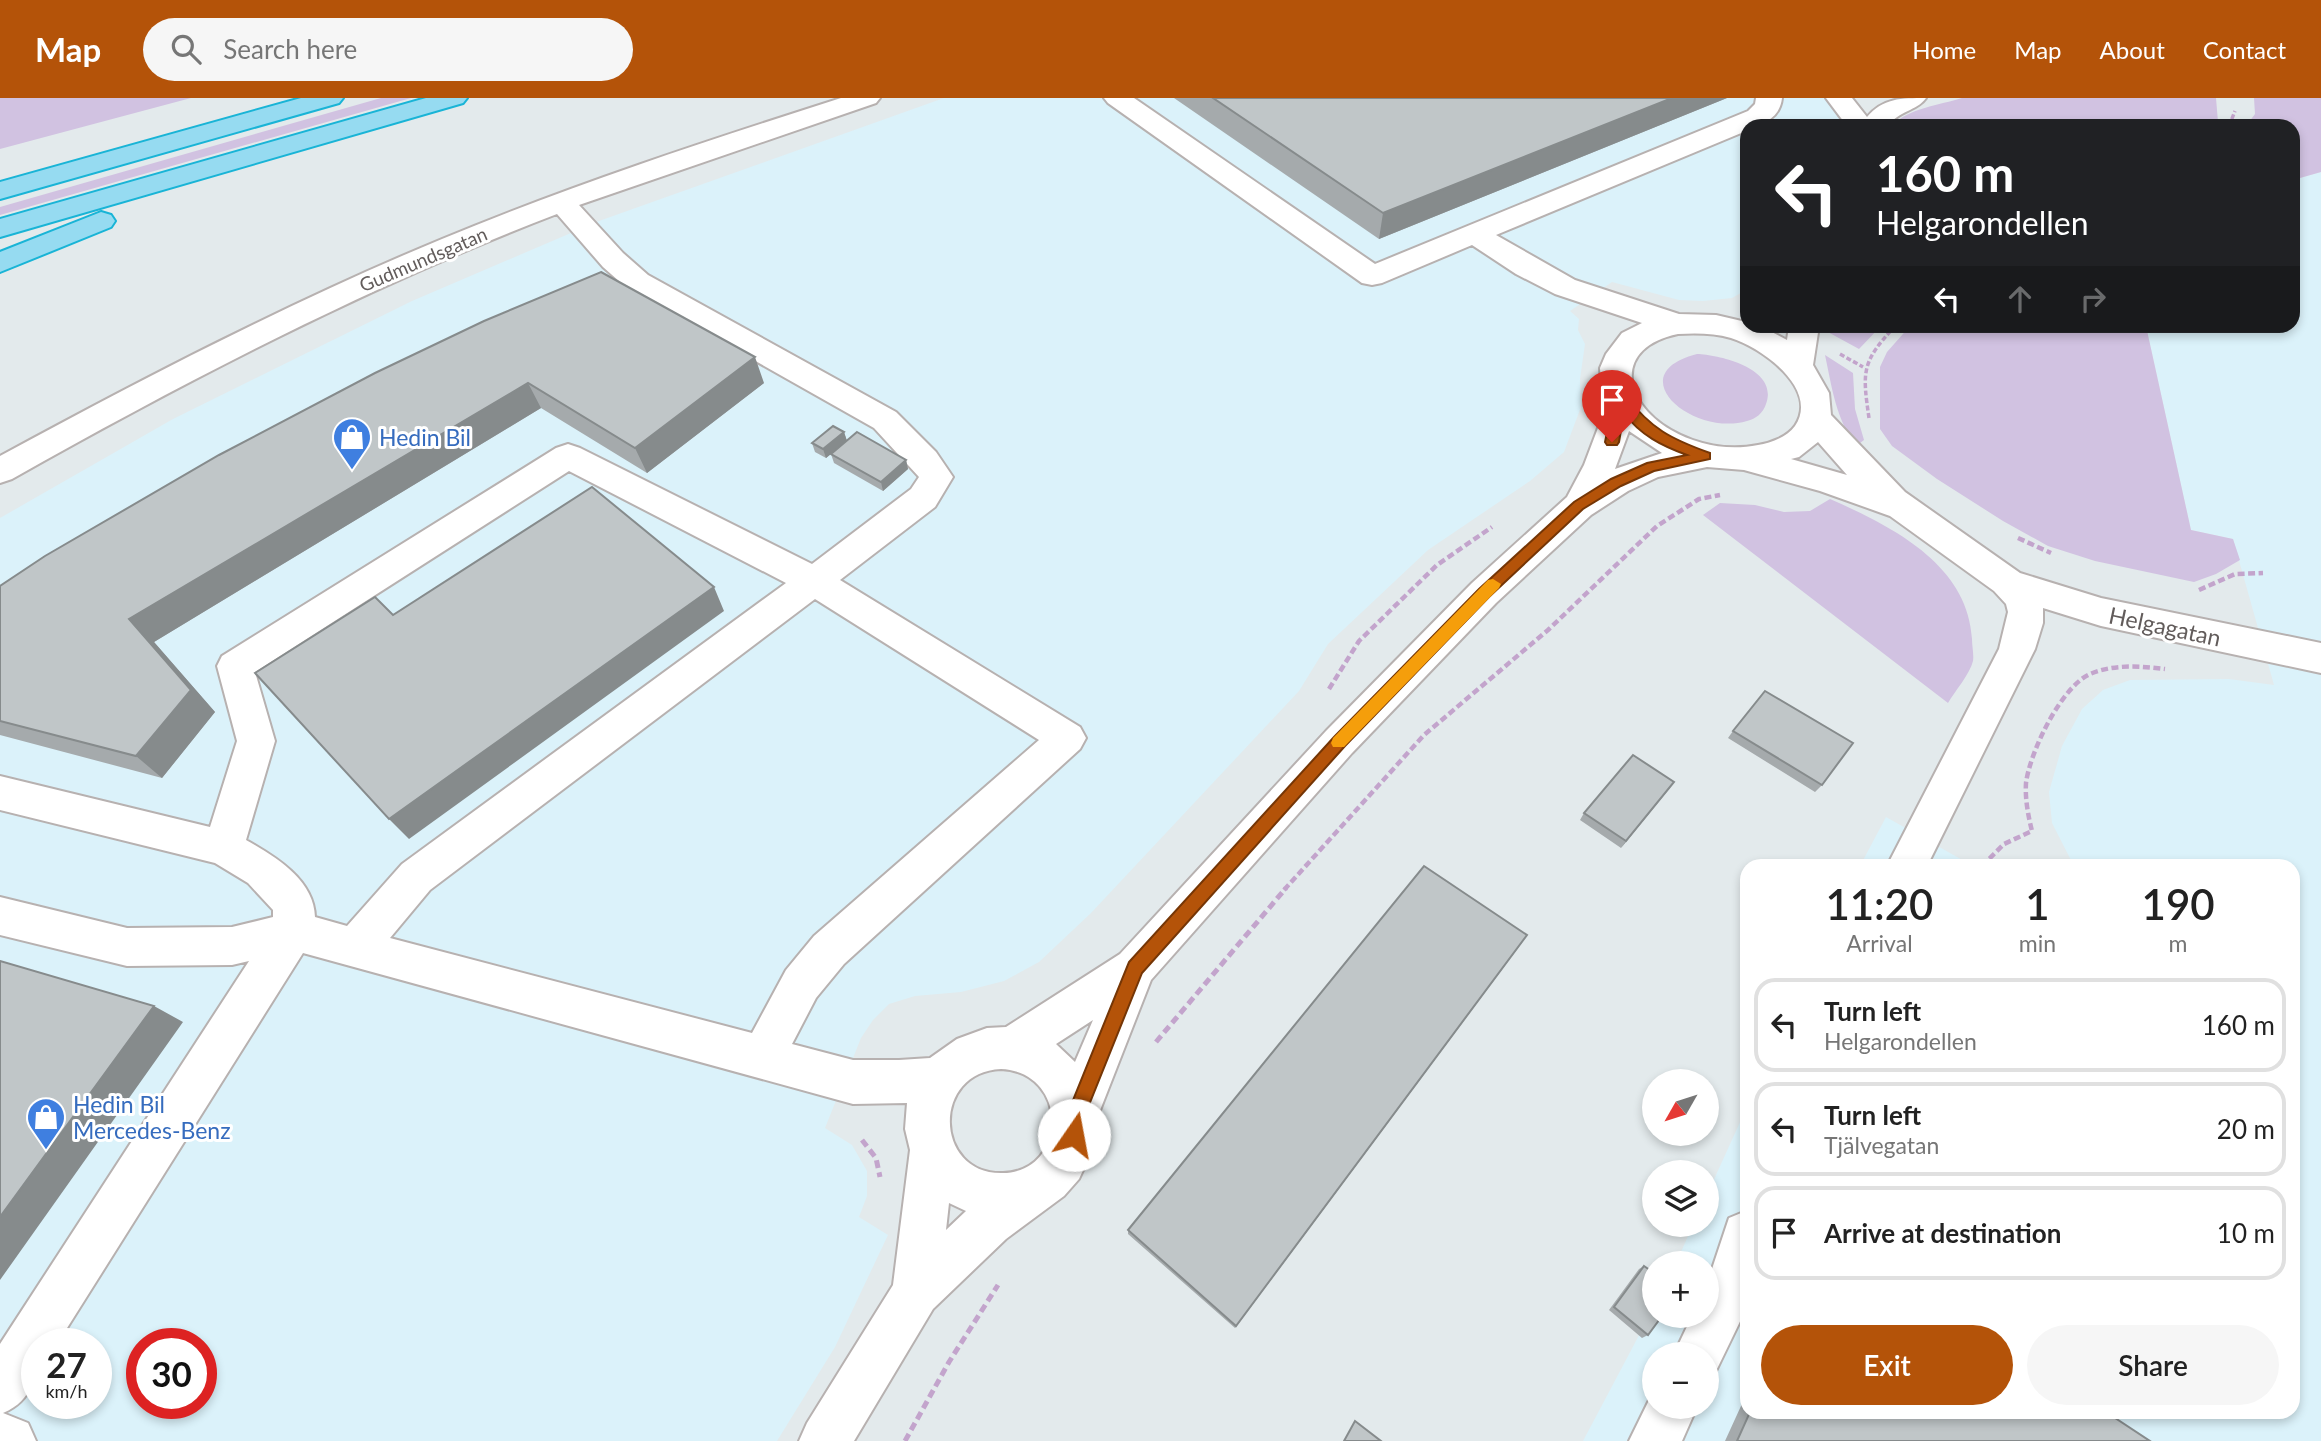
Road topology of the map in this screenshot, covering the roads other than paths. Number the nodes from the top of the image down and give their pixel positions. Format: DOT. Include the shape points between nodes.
graph roads {
  1 [pos="330,98"];
  2 [pos="454,98"];
  3 [pos="867,98"];
  4 [pos="1117,98"];
  5 [pos="1769,98"];
  6 [pos="1839,98"];
  7 [pos="1913,98"];
  8 [pos="1752,119"];
  9 [pos="1855,119"];
  10 [pos="1878,119"];
  11 [pos="1740,124"];
  12 [pos="285,146"];
  13 [pos="0,190"];
  14 [pos="561,202"];
  15 [pos="0,228"];
  16 [pos="1474,234"];
  17 [pos="0,263"];
  18 [pos="1565,287"];
  19 [pos="1740,316"];
  20 [pos="1694,324"];
  21 [pos="1740,331"];
  22 [pos="1746,333"];
  23 [pos="1803,333"];
  24 [pos="1609,338"];
  25 [pos="1798,365"];
  26 [pos="1620,398"];
  27 [pos="1816,419"];
  28 [pos="1706,456"];
  29 [pos="1747,460"];
  30 [pos="0,471"];
  31 [pos="1578,506"];
  32 [pos="1906,510"];
  33 [pos="814,581"];
  34 [pos="2011,584"];
  35 [pos="2321,658"];
  36 [pos="0,793"];
  37 [pos="224,848"];
  38 [pos="1911,859"];
  39 [pos="0,916"];
  40 [pos="295,931"];
  41 [pos="356,947"];
  42 [pos="1135,968"];
  43 [pos="1012,1048"];
  44 [pos="763,1056"];
  45 [pos="943,1078"];
  46 [pos="853,1082"];
  47 [pos="1076,1115"];
  48 [pos="928,1141"];
  49 [pos="1037,1185"];
  50 [pos="1740,1256"];
  51 [pos="916,1292"];
  52 [pos="1705,1342"];
  53 [pos="0,1389"];
  54 [pos="1666,1419"];
  55 [pos="0,1437"];
  56 [pos="10,1441"];
  57 [pos="825,1441"];
  58 [pos="1655,1441"];
  1 -- 13 [label="highway"];
  2 -- 12 [label="highway"];
  3 -- 14 [label="street, Gudmundsgatan"];
  4 -- 16 [label="street" via="1372,276"];
  5 -- 8 [label="street" via="1768,106"];
  6 -- 9 [label="street"];
  7 -- 10 [label="street"];
  11 -- 16 [label="street"];
  12 -- 15 [label="highway"];
  12 -- 17 [label="highway"];
  14 -- 30 [label="street, Gudmundsgatan" via="308,310"];
  14 -- 33 [label="street" via="638,282 885,420 936,477 923,498"];
  16 -- 18 [label="street"];
  18 -- 20 [label="street"];
  18 -- 24 [label="street"];
  19 -- 20 [label="street"];
  20 -- 21 [label="street"];
  20 -- 24 [label="street" via="1654,330 1634,340"];
  22 -- 25 [label="street" via="1773,345"];
  23 -- 25 [label="street"];
  24 -- 26 [label="street"];
  25 -- 27 [label="street" via="1811,382"];
  26 -- 28 [label="street" via="1639,423 1668,443"];
  26 -- 31 [label="street" via="1612,442"];
  27 -- 29 [label="street" via="1803,439 1779,453"];
  27 -- 32 [label="street, Helgagatan" via="1872,481"];
  28 -- 29 [label="street"];
  28 -- 31 [label="street" via="1651,467"];
  29 -- 32 [label="street, Helgagatan" via="1828,481"];
  31 -- 42 [label="street" via="1484,593 1339,741"];
  32 -- 34 [label="street, Helgagatan"];
  33 -- 37 [label="street" via="568,456 235,666 256,741"];
  33 -- 41 [label="street" via="416,877"];
  33 -- 44 [label="street" via="1067,738 829,950 801,984"];
  34 -- 35 [label="street, Helgagatan" via="2101,612"];
  34 -- 38 [label="street" via="2025,607 2017,649"];
  36 -- 37 [label="street"];
  37 -- 40 [label="street" via="262,870 294,903"];
  39 -- 40 [label="street" via="127,947 232,946"];
  40 -- 41 [label="street"];
  40 -- 53 [label="street"];
  41 -- 44 [label="street"];
  42 -- 43 [label="street"];
  42 -- 47 [label="street"];
  43 -- 45 [label="street" via="987,1050 962,1060"];
  43 -- 47 [label="street" via="1037,1054 1056,1069 1070,1090"];
  44 -- 46 [label="street"];
  45 -- 46 [label="street"];
  45 -- 48 [label="street" via="929,1102"];
  46 -- 48 [label="street"];
  47 -- 49 [label="street" via="1066,1154"];
  48 -- 49 [label="street" via="942,1171 975,1193 995,1196"];
  48 -- 51 [label="street"];
  49 -- 51 [label="street" via="989,1222"];
  50 -- 52 [label="street" via="1730,1291"];
  51 -- 57 [label="street"];
  54 -- 58 [label="street"];
  55 -- 56 [label="street"];
}
